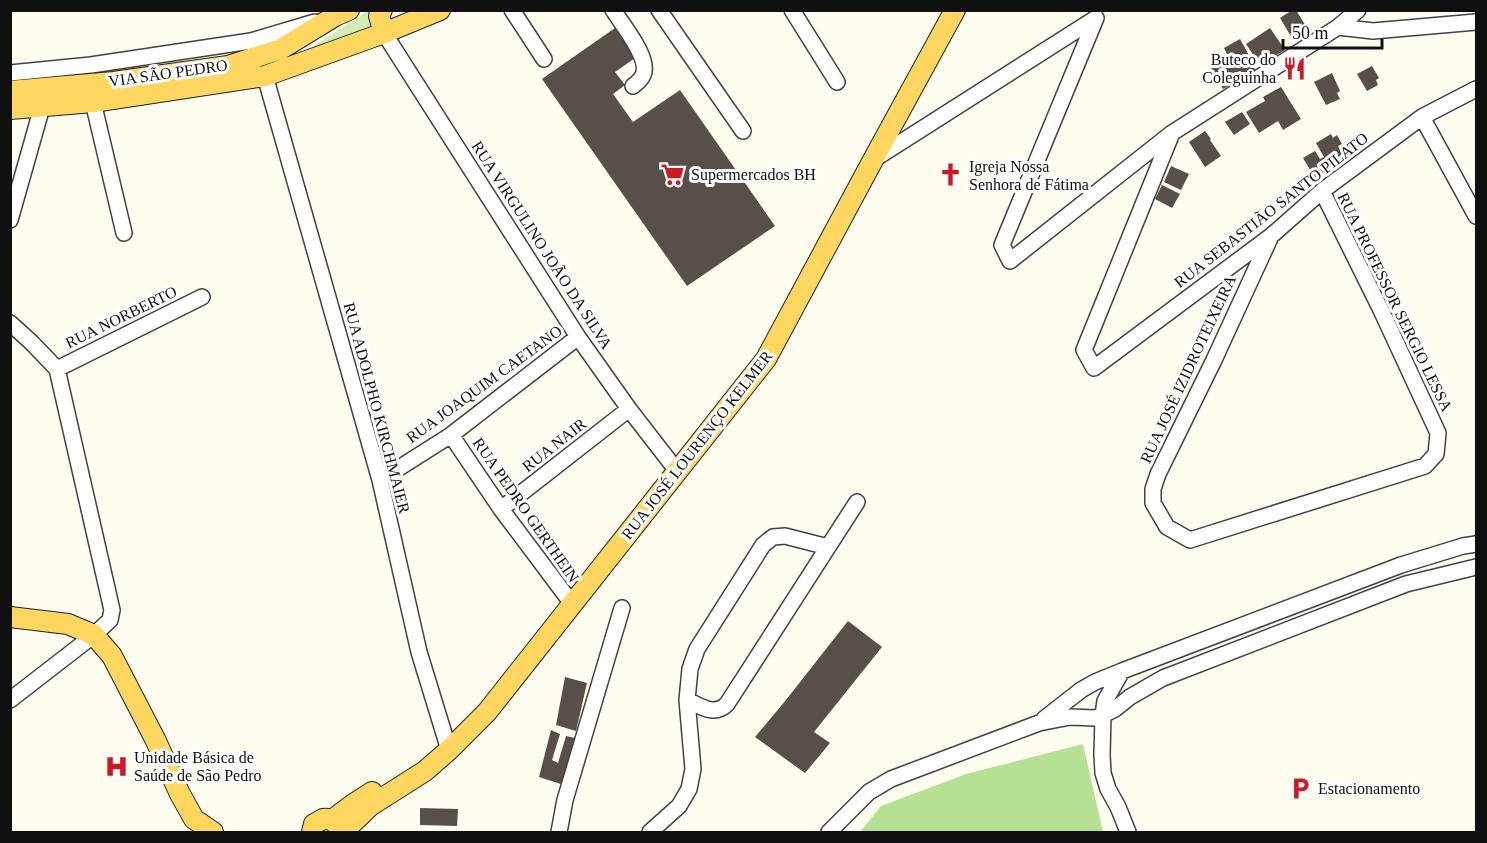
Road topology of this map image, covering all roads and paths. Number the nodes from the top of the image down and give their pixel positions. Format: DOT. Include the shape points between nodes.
graph roads {
  1 [pos="382,10"];
  2 [pos="440,10"];
  3 [pos="512,10"];
  4 [pos="613,10"];
  5 [pos="659,10"];
  6 [pos="792,10"];
  7 [pos="955,10"];
  8 [pos="1358,10"];
  9 [pos="342,13"];
  10 [pos="1098,14"];
  11 [pos="1476,22"];
  12 [pos="1338,27"];
  13 [pos="384,33"];
  14 [pos="544,59"];
  15 [pos="10,73"];
  16 [pos="265,76"];
  17 [pos="837,82"];
  18 [pos="633,86"];
  19 [pos="1476,89"];
  20 [pos="10,91"];
  21 [pos="93,102"];
  22 [pos="42,107"];
  23 [pos="10,109"];
  24 [pos="1422,117"];
  25 [pos="743,131"];
  26 [pos="1172,133"];
  27 [pos="873,160"];
  28 [pos="1322,191"];
  29 [pos="1476,214"];
  30 [pos="10,220"];
  31 [pos="124,233"];
  32 [pos="1271,236"];
  33 [pos="202,297"];
  34 [pos="10,323"];
  35 [pos="578,337"];
  36 [pos="57,369"];
  37 [pos="629,409"];
  38 [pos="451,435"];
  39 [pos="677,471"];
  40 [pos="380,480"];
  41 [pos="857,502"];
  42 [pos="501,509"];
  43 [pos="1190,540"];
  44 [pos="1476,544"];
  45 [pos="828,547"];
  46 [pos="1476,567"];
  47 [pos="573,605"];
  48 [pos="622,608"];
  49 [pos="10,618"];
  50 [pos="94,635"];
  51 [pos="1211,637"];
  52 [pos="1218,657"];
  53 [pos="1122,671"];
  54 [pos="10,700"];
  55 [pos="687,700"];
  56 [pos="1103,715"];
  57 [pos="1039,723"];
  58 [pos="447,752"];
  59 [pos="338,828"];
  60 [pos="210,832"];
  61 [pos="310,832"];
  62 [pos="559,832"];
  63 [pos="650,832"];
  64 [pos="829,832"];
  65 [pos="1128,832"];
  1 -- 13 [label="main road" via="379,16"];
  2 -- 13 [label="main road"];
  3 -- 14 [label="street"];
  4 -- 18 [label="street" via="643,58 644,75"];
  5 -- 25 [label="street"];
  6 -- 17 [label="street"];
  7 -- 27 [label="main road, RUA JOSÉ LOURENÇO KELMER"];
  8 -- 12 [label="street"];
  9 -- 15 [label="street" via="251,41"];
  9 -- 20 [label="main road, VIA SÃO PEDRO" via="281,49 228,66"];
  10 -- 26 [label="street" via="1002,244 1010,261"];
  10 -- 27 [label="street"];
  11 -- 12 [label="street" via="1373,31"];
  12 -- 26 [label="street"];
  13 -- 16 [label="main road"];
  13 -- 35 [label="street, RUA VIRGULINO JOÃO DA SILVA"];
  16 -- 21 [label="main road"];
  16 -- 40 [label="street, RUA ADOLPHO KIRCHMAIER"];
  19 -- 24 [label="street, RUA SEBASTIÃO SANTO PILATO"];
  21 -- 22 [label="main road"];
  21 -- 31 [label="street"];
  22 -- 23 [label="main road"];
  22 -- 30 [label="street"];
  24 -- 28 [label="street, RUA SEBASTIÃO SANTO PILATO"];
  24 -- 29 [label="street"];
  26 -- 32 [label="street, RUA SEBASTIÃO SANTO PILATO" via="1084,350 1094,368"];
  27 -- 39 [label="main road, RUA JOSÉ LOURENÇO KELMER" via="766,359"];
  28 -- 32 [label="street, RUA SEBASTIÃO SANTO PILATO"];
  28 -- 43 [label="street, RUA PROFESSOR SERGIO LESSA" via="1438,433 1436,454 1425,466"];
  32 -- 43 [label="street, RUA JOSÉ IZIDROTEIXEIRA" via="1153,489 1153,503 1167,527"];
  33 -- 36 [label="street, RUA NORBERTO"];
  34 -- 36 [label="street"];
  35 -- 37 [label="street, RUA VIRGULINO JOÃO DA SILVA"];
  35 -- 38 [label="street, RUA JOAQUIM CAETANO"];
  36 -- 50 [label="street" via="112,610 110,620"];
  37 -- 39 [label="street, RUA VIRGULINO JOÃO DA SILVA"];
  37 -- 42 [label="street, RUA NAIR"];
  38 -- 40 [label="street, RUA JOAQUIM CAETANO"];
  38 -- 42 [label="street, RUA PEDRO GERTHEIN"];
  39 -- 47 [label="main road, RUA JOSÉ LOURENÇO KELMER"];
  40 -- 58 [label="street, RUA ADOLPHO KIRCHMAIER" via="419,652"];
  41 -- 45 [label="street"];
  42 -- 47 [label="street, RUA PEDRO GERTHEIN"];
  44 -- 51 [label="street" via="1401,565"];
  45 -- 55 [label="street" via="727,704 713,711"];
  45 -- 55 [label="street" via="785,536 773,537 763,545 697,649 690,669"];
  46 -- 52 [label="street" via="1406,584"];
  47 -- 58 [label="main road, RUA JOSÉ LOURENÇO KELMER" via="487,712"];
  48 -- 62 [label="street"];
  49 -- 50 [label="main road" via="68,624"];
  50 -- 54 [label="street"];
  50 -- 60 [label="main road" via="112,656 194,819"];
  51 -- 52 [label="street"];
  51 -- 53 [label="street"];
  52 -- 56 [label="street" via="1163,678"];
  53 -- 56 [label="street" via="1105,701"];
  53 -- 57 [label="street" via="1081,690"];
  55 -- 63 [label="street" via="693,770 690,789 679,806"];
  56 -- 57 [label="street"];
  56 -- 65 [label="street" via="1103,773"];
  57 -- 64 [label="street" via="891,779 869,792"];
  58 -- 59 [label="main road, RUA JOSÉ LOURENÇO KELMER" via="419,763 352,805"];
  59 -- 61 [label="main road, RUA JOSÉ LOURENÇO KELMER" via="326,818 314,824"];
}
